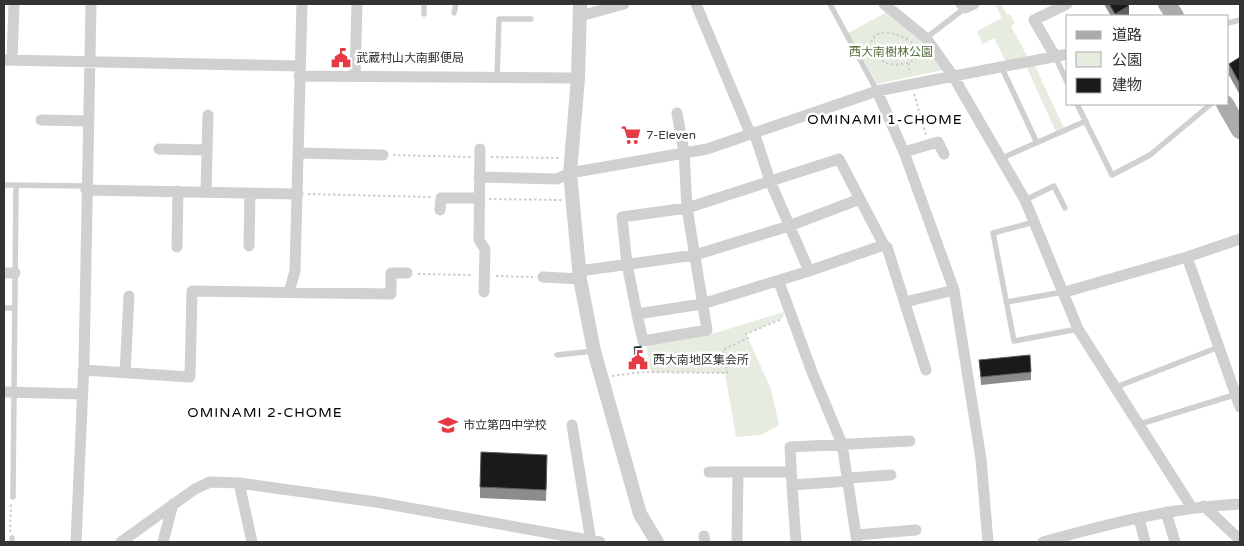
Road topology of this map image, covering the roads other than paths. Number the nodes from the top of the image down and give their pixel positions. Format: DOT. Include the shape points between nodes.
graph roads {
  1 [pos="14,4"];
  2 [pos="91,4"];
  3 [pos="302,4"];
  4 [pos="357,4"];
  5 [pos="424,4"];
  6 [pos="456,4"];
  7 [pos="624,4"];
  8 [pos="696,4"];
  9 [pos="830,4"];
  10 [pos="884,4"];
  11 [pos="1067,4"];
  12 [pos="1167,4"];
  13 [pos="966,5"];
  14 [pos="580,10"];
  15 [pos="454,13"];
  16 [pos="424,14"];
  17 [pos="1174,15"];
  18 [pos="531,19"];
  19 [pos="926,38"];
  20 [pos="1066,54"];
  21 [pos="1055,56"];
  22 [pos="8,60"];
  23 [pos="89,62"];
  24 [pos="1001,66"];
  25 [pos="299,71"];
  26 [pos="355,76"];
  27 [pos="953,76"];
  28 [pos="497,77"];
  29 [pos="578,78"];
  30 [pos="1066,80"];
  31 [pos="877,91"];
  32 [pos="1078,105"];
  33 [pos="1210,105"];
  34 [pos="1226,105"];
  35 [pos="677,113"];
  36 [pos="208,115"];
  37 [pos="41,120"];
  38 [pos="88,121"];
  39 [pos="1086,121"];
  40 [pos="1240,130"];
  41 [pos="752,132"];
  42 [pos="1037,143"];
  43 [pos="159,149"];
  44 [pos="480,149"];
  45 [pos="207,150"];
  46 [pos="684,152"];
  47 [pos="904,152"];
  48 [pos="298,153"];
  49 [pos="944,154"];
  50 [pos="383,155"];
  51 [pos="1002,158"];
  52 [pos="570,173"];
  53 [pos="479,177"];
  54 [pos="770,181"];
  55 [pos="4,185"];
  56 [pos="16,185"];
  57 [pos="86,188"];
  58 [pos="178,191"];
  59 [pos="206,192"];
  60 [pos="250,193"];
  61 [pos="298,194"];
  62 [pos="479,198"];
  63 [pos="860,199"];
  64 [pos="1025,200"];
  65 [pos="687,208"];
  66 [pos="1065,208"];
  67 [pos="440,210"];
  68 [pos="1034,222"];
  69 [pos="789,226"];
  70 [pos="1240,239"];
  71 [pos="884,244"];
  72 [pos="249,246"];
  73 [pos="177,247"];
  74 [pos="695,255"];
  75 [pos="1187,257"];
  76 [pos="627,264"];
  77 [pos="810,271"];
  78 [pos="9,273"];
  79 [pos="407,274"];
  80 [pos="580,275"];
  81 [pos="543,277"];
  82 [pos="779,282"];
  83 [pos="954,290"];
  84 [pos="289,292"];
  85 [pos="484,292"];
  86 [pos="1065,292"];
  87 [pos="129,296"];
  88 [pos="905,302"];
  89 [pos="1007,302"];
  90 [pos="702,304"];
  91 [pos="4,308"];
  92 [pos="15,308"];
  93 [pos="637,314"];
  94 [pos="1078,329"];
  95 [pos="1220,347"];
  96 [pos="594,352"];
  97 [pos="557,355"];
  98 [pos="83,370"];
  99 [pos="926,370"];
  100 [pos="125,373"];
  101 [pos="1116,387"];
  102 [pos="9,392"];
  103 [pos="82,394"];
  104 [pos="1234,395"];
  105 [pos="1240,407"];
  106 [pos="1140,424"];
  107 [pos="572,425"];
  108 [pos="910,441"];
  109 [pos="842,444"];
  110 [pos="709,472"];
  111 [pos="738,472"];
  112 [pos="791,472"];
  113 [pos="891,475"];
  114 [pos="849,480"];
  115 [pos="239,483"];
  116 [pos="792,485"];
  117 [pos="13,497"];
  118 [pos="173,504"];
  119 [pos="1240,504"];
  120 [pos="1204,506"];
  121 [pos="1192,508"];
  122 [pos="1166,512"];
  123 [pos="1139,518"];
  124 [pos="916,530"];
  125 [pos="545,538"];
  126 [pos="857,539"];
  127 [pos="1240,540"];
  128 [pos="76,542"];
  129 [pos="121,542"];
  130 [pos="163,542"];
  131 [pos="252,542"];
  132 [pos="594,542"];
  133 [pos="657,542"];
  134 [pos="737,542"];
  135 [pos="796,542"];
  136 [pos="988,542"];
  137 [pos="1043,542"];
  138 [pos="1146,542"];
  139 [pos="1175,542"];
  1 -- 22 [label="street"];
  2 -- 23 [label="street"];
  3 -- 25 [label="street"];
  4 -- 26 [label="street"];
  5 -- 16 [label="lane"];
  6 -- 15 [label="lane"];
  7 -- 14 [label="street"];
  8 -- 41 [label="street"];
  9 -- 31 [label="lane"];
  10 -- 19 [label="street"];
  11 -- 21 [label="street" via="1034,20"];
  12 -- 17 [label="main road"];
  13 -- 19 [label="lane"];
  14 -- 29 [label="street"];
  18 -- 28 [label="lane" via="499,19"];
  19 -- 27 [label="street"];
  20 -- 21 [label="street"];
  21 -- 24 [label="street"];
  21 -- 30 [label="lane"];
  22 -- 23 [label="street"];
  23 -- 25 [label="street"];
  23 -- 38 [label="street"];
  24 -- 27 [label="street"];
  24 -- 42 [label="lane"];
  25 -- 26 [label="street"];
  25 -- 48 [label="street"];
  26 -- 28 [label="street"];
  27 -- 31 [label="street"];
  27 -- 51 [label="street"];
  28 -- 29 [label="street"];
  29 -- 52 [label="street"];
  31 -- 41 [label="street"];
  31 -- 47 [label="street"];
  32 -- 39 [label="lane"];
  33 -- 39 [label="lane" via="1150,155 1112,175"];
  34 -- 40 [label="main road"];
  35 -- 46 [label="street"];
  36 -- 45 [label="street"];
  37 -- 38 [label="street"];
  38 -- 57 [label="street"];
  39 -- 42 [label="lane"];
  41 -- 46 [label="street" via="707,148"];
  41 -- 54 [label="street"];
  42 -- 51 [label="lane"];
  43 -- 45 [label="street"];
  44 -- 53 [label="street"];
  45 -- 59 [label="street"];
  46 -- 52 [label="street"];
  46 -- 65 [label="street"];
  47 -- 49 [label="street" via="938,142"];
  47 -- 83 [label="street"];
  48 -- 50 [label="street"];
  48 -- 61 [label="street"];
  51 -- 64 [label="street"];
  52 -- 53 [label="street" via="557,179"];
  52 -- 80 [label="street"];
  53 -- 62 [label="street"];
  54 -- 63 [label="street" via="839,159"];
  54 -- 65 [label="street"];
  54 -- 69 [label="street"];
  55 -- 56 [label="lane"];
  56 -- 57 [label="lane"];
  56 -- 78 [label="lane"];
  57 -- 58 [label="street"];
  57 -- 98 [label="street"];
  58 -- 59 [label="street"];
  58 -- 73 [label="street"];
  59 -- 60 [label="street"];
  60 -- 61 [label="street"];
  60 -- 72 [label="street"];
  61 -- 84 [label="street" via="295,271"];
  62 -- 67 [label="street" via="441,198"];
  62 -- 85 [label="street" via="479,240 485,249"];
  63 -- 69 [label="street"];
  63 -- 71 [label="street"];
  64 -- 66 [label="lane" via="1054,186"];
  64 -- 68 [label="street"];
  65 -- 74 [label="street"];
  65 -- 76 [label="street" via="622,217"];
  68 -- 86 [label="street"];
  68 -- 89 [label="lane" via="993,233"];
  69 -- 74 [label="street"];
  69 -- 77 [label="street"];
  70 -- 75 [label="street"];
  71 -- 77 [label="street"];
  71 -- 88 [label="street"];
  74 -- 76 [label="street"];
  74 -- 90 [label="street"];
  75 -- 86 [label="street"];
  75 -- 95 [label="street"];
  76 -- 80 [label="street"];
  76 -- 93 [label="street"];
  77 -- 82 [label="street"];
  78 -- 92 [label="lane"];
  79 -- 84 [label="street" via="391,272 391,294"];
  80 -- 81 [label="street"];
  80 -- 96 [label="street"];
  82 -- 90 [label="street"];
  82 -- 109 [label="street"];
  83 -- 88 [label="street"];
  83 -- 136 [label="street" via="981,458"];
  84 -- 100 [label="street" via="192,291 190,377"];
  86 -- 89 [label="lane"];
  86 -- 94 [label="street"];
  87 -- 100 [label="street"];
  88 -- 99 [label="street"];
  89 -- 94 [label="lane" via="1014,341"];
  90 -- 93 [label="street"];
  90 -- 93 [label="street" via="707,330 643,341"];
  91 -- 92 [label="lane"];
  92 -- 102 [label="lane"];
  94 -- 101 [label="street"];
  95 -- 101 [label="lane"];
  95 -- 104 [label="street"];
  96 -- 97 [label="lane"];
  96 -- 133 [label="street" via="640,514"];
  98 -- 100 [label="street"];
  98 -- 103 [label="street"];
  101 -- 106 [label="street"];
  102 -- 103 [label="street"];
  102 -- 117 [label="lane"];
  103 -- 128 [label="street"];
  104 -- 105 [label="street"];
  104 -- 106 [label="lane"];
  106 -- 121 [label="street"];
  107 -- 132 [label="street"];
  108 -- 109 [label="street"];
  109 -- 112 [label="street" via="790,447"];
  109 -- 114 [label="street"];
  110 -- 111 [label="street"];
  111 -- 112 [label="street"];
  111 -- 134 [label="street"];
  112 -- 116 [label="street"];
  113 -- 114 [label="street"];
  114 -- 116 [label="street"];
  114 -- 126 [label="street"];
  115 -- 118 [label="street" via="210,482"];
  115 -- 125 [label="street" via="376,502"];
  115 -- 131 [label="street"];
  116 -- 135 [label="street"];
  118 -- 129 [label="street"];
  118 -- 130 [label="street"];
  119 -- 120 [label="street"];
  120 -- 121 [label="street"];
  120 -- 127 [label="street"];
  121 -- 122 [label="street"];
  122 -- 123 [label="street"];
  122 -- 139 [label="street"];
  123 -- 137 [label="street"];
  123 -- 138 [label="street"];
  124 -- 126 [label="street"];
  125 -- 132 [label="street"];
}
